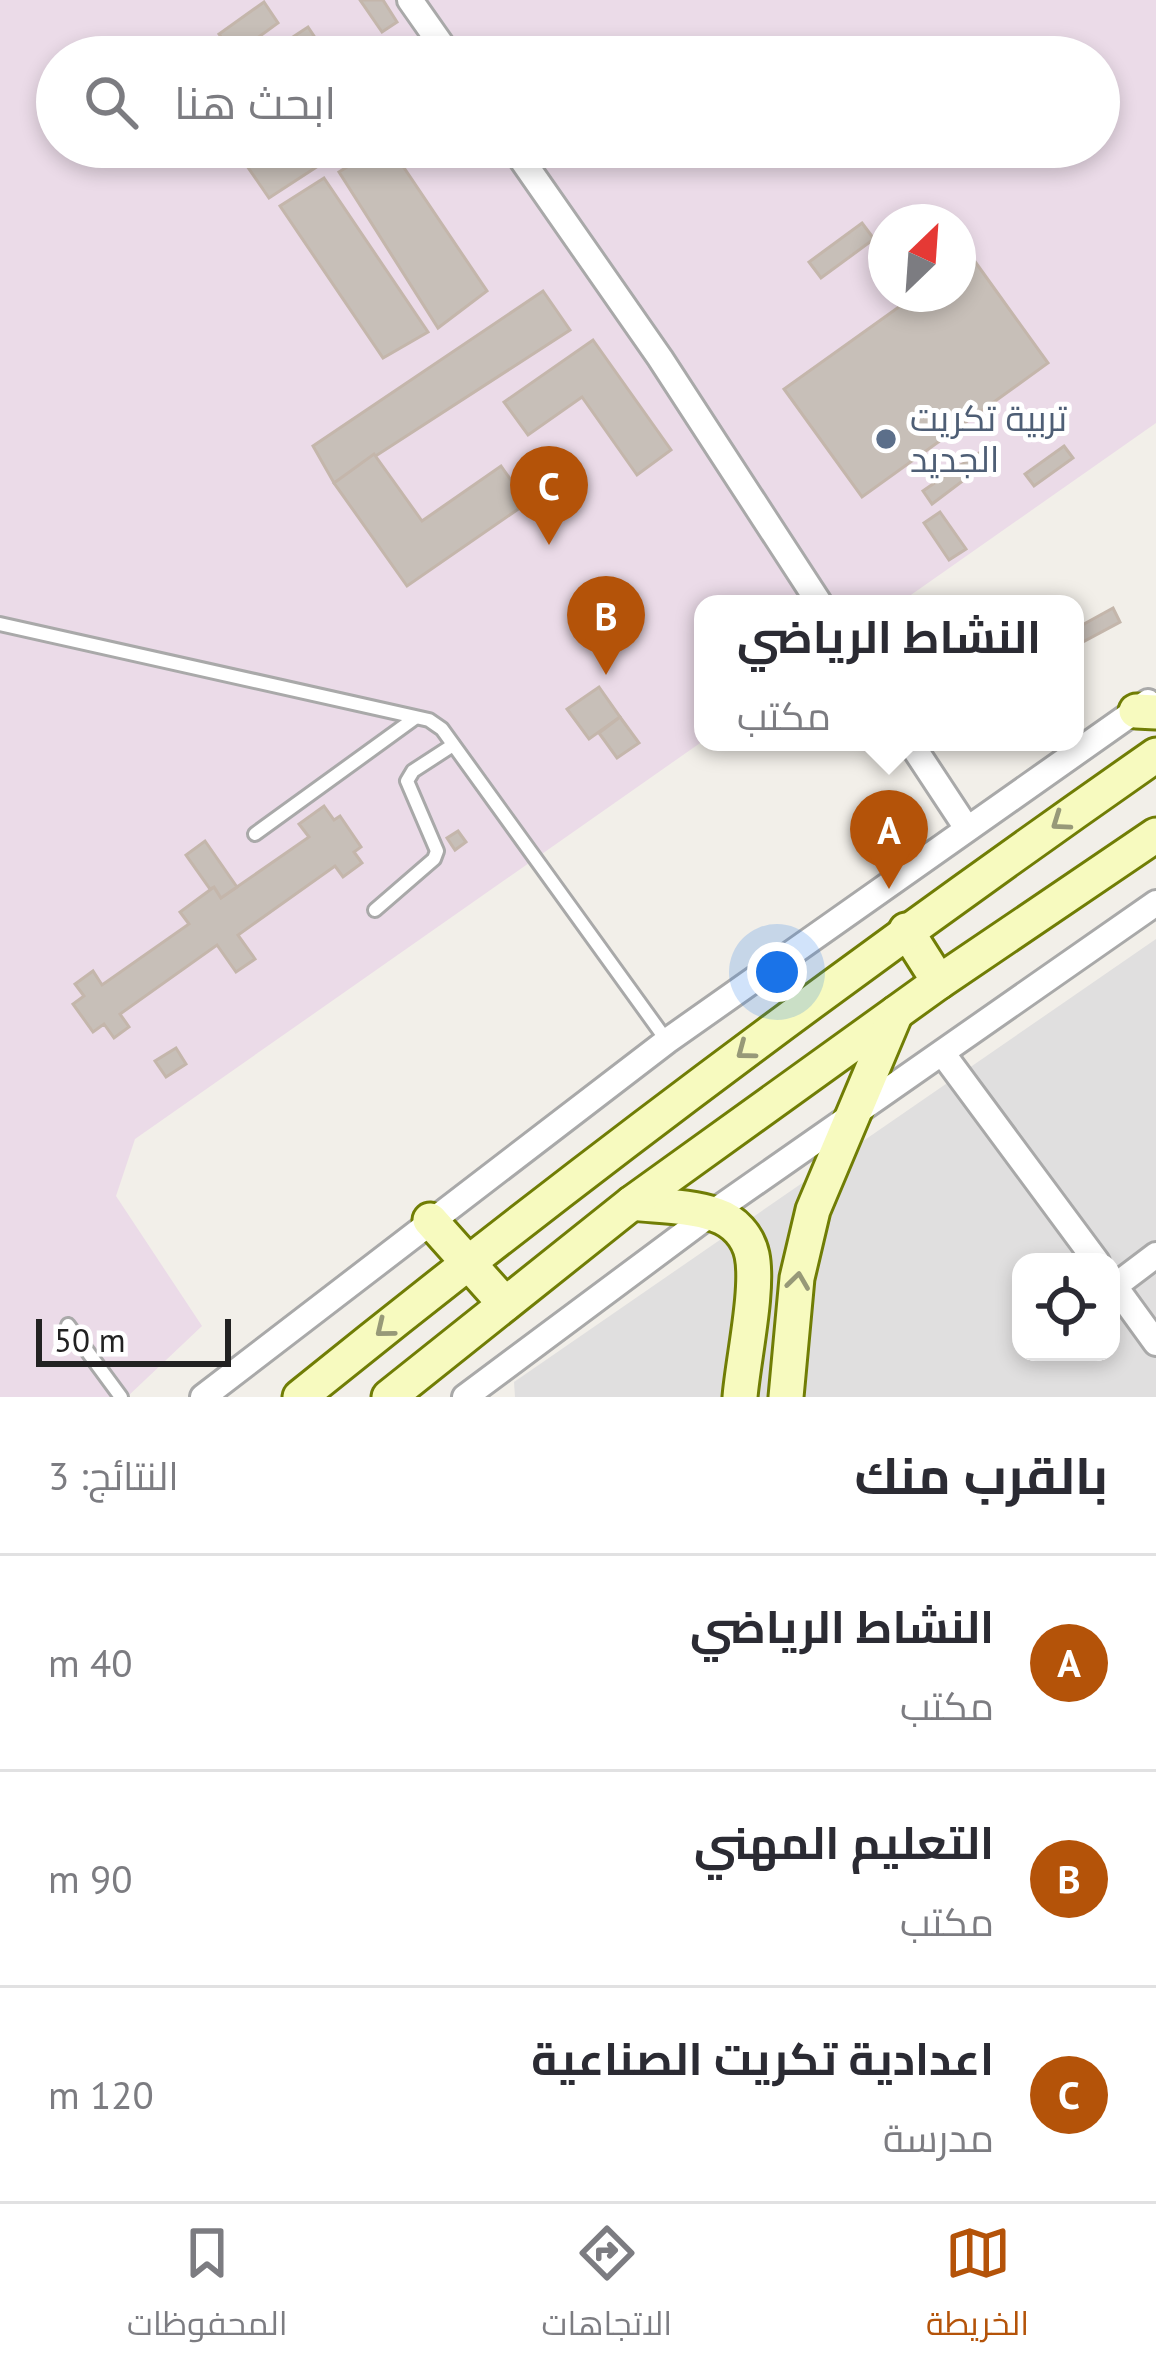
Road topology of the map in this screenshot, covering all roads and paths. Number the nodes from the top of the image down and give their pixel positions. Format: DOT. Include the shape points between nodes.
graph roads {
  1 [pos="410,0"];
  2 [pos="435,36"];
  3 [pos="528,168"];
  4 [pos="814,595"];
  5 [pos="0,624"];
  6 [pos="1149,706"];
  7 [pos="415,718"];
  8 [pos="453,745"];
  9 [pos="1084,749"];
  10 [pos="916,751"];
  11 [pos="1081,751"];
  12 [pos="1156,754"];
  13 [pos="966,827"];
  14 [pos="255,834"];
  15 [pos="1156,835"];
  16 [pos="1156,902"];
  17 [pos="375,910"];
  18 [pos="906,930"];
  19 [pos="939,982"];
  20 [pos="896,1013"];
  21 [pos="667,1041"];
  22 [pos="943,1054"];
  23 [pos="855,1115"];
  24 [pos="632,1203"];
  25 [pos="712,1213"];
  26 [pos="430,1220"];
  27 [pos="1090,1253"];
  28 [pos="1156,1255"];
  29 [pos="467,1262"];
  30 [pos="1120,1278"];
  31 [pos="1120,1293"];
  32 [pos="505,1304"];
  33 [pos="68,1325"];
  34 [pos="1156,1343"];
  35 [pos="121,1397"];
  36 [pos="203,1397"];
  37 [pos="300,1397"];
  38 [pos="389,1397"];
  39 [pos="465,1397"];
  40 [pos="740,1397"];
  41 [pos="785,1397"];
  1 -- 2 [label="street"];
  3 -- 4 [label="street"];
  5 -- 7 [label="lane"];
  6 -- 9 [label="street"];
  7 -- 8 [label="lane" via="442,729"];
  7 -- 14 [label="lane"];
  8 -- 17 [label="lane" via="407,782 434,859"];
  8 -- 21 [label="lane"];
  10 -- 13 [label="street"];
  11 -- 13 [label="street"];
  12 -- 18 [label="main road, one-way"];
  13 -- 21 [label="street"];
  15 -- 19 [label="main road"];
  16 -- 22 [label="street"];
  18 -- 19 [label="main road"];
  18 -- 29 [label="main road, one-way"];
  19 -- 20 [label="main road"];
  20 -- 23 [label="main road"];
  20 -- 24 [label="main road"];
  21 -- 26 [label="street"];
  22 -- 23 [label="street"];
  22 -- 27 [label="street"];
  23 -- 25 [label="street"];
  41 -- 23 [label="main road, one-way" via="803,1244"];
  24 -- 25 [label="main road"];
  24 -- 32 [label="main road"];
  25 -- 39 [label="street"];
  25 -- 40 [label="main road" via="746,1237 753,1257"];
  26 -- 29 [label="main road"];
  26 -- 36 [label="street"];
  28 -- 30 [label="street"];
  29 -- 32 [label="main road"];
  29 -- 37 [label="main road, one-way"];
  31 -- 34 [label="street"];
  32 -- 38 [label="main road"];
  33 -- 35 [label="lane"];
}
